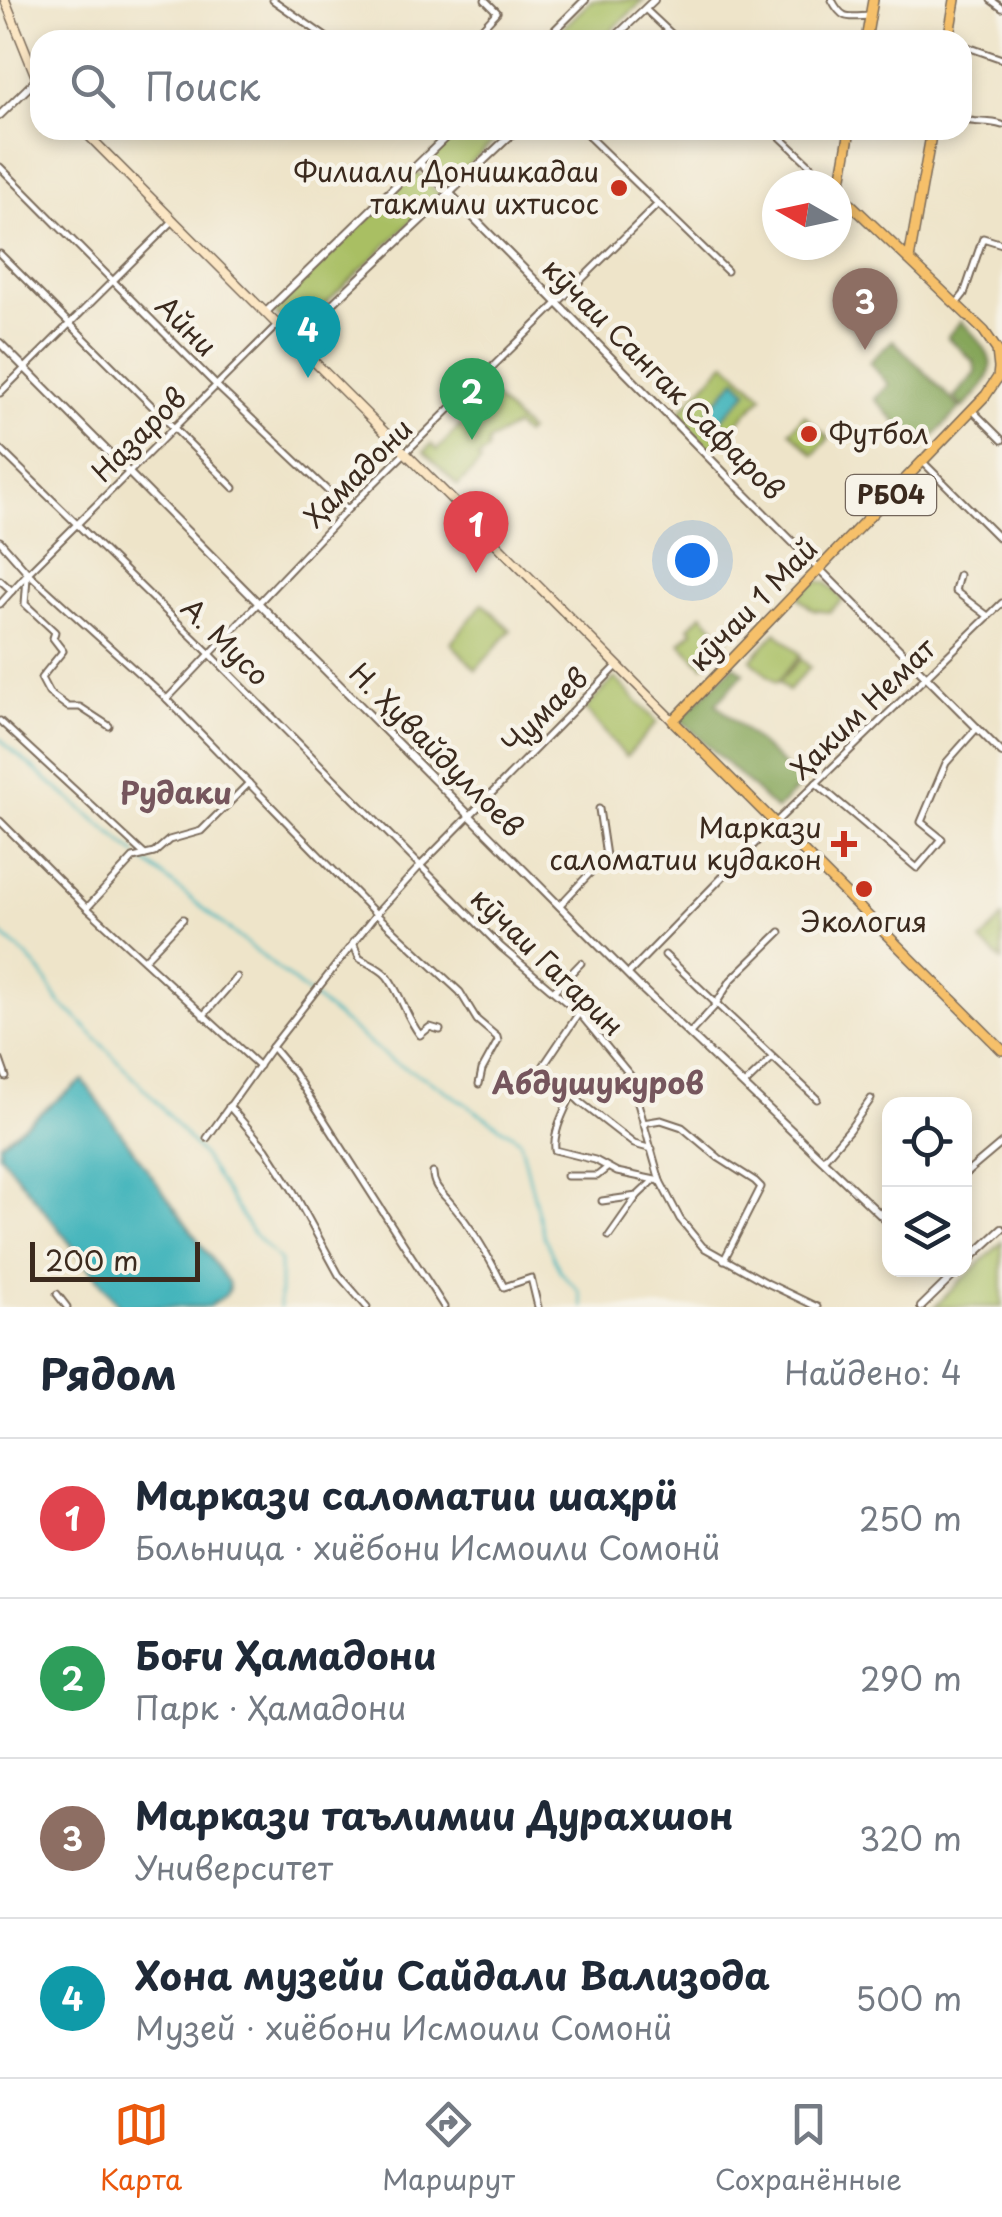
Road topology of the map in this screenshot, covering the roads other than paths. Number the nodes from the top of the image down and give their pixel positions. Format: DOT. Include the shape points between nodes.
graph roads {
  1 [pos="5,0"];
  2 [pos="273,0"];
  3 [pos="485,0"];
  4 [pos="585,0"];
  5 [pos="654,0"];
  6 [pos="832,0"];
  7 [pos="873,0"];
  8 [pos="955,0"];
  9 [pos="992,0"];
  10 [pos="1002,8"];
  11 [pos="645,9"];
  12 [pos="870,16"];
  13 [pos="316,30"];
  14 [pos="480,30"];
  15 [pos="555,30"];
  16 [pos="623,30"];
  17 [pos="667,30"];
  18 [pos="868,30"];
  19 [pos="950,30"];
  20 [pos="972,49"];
  21 [pos="1002,59"];
  22 [pos="30,63"];
  23 [pos="30,90"];
  24 [pos="0,114"];
  25 [pos="972,122"];
  26 [pos="1002,125"];
  27 [pos="93,140"];
  28 [pos="441,140"];
  29 [pos="506,140"];
  30 [pos="592,140"];
  31 [pos="784,140"];
  32 [pos="848,140"];
  33 [pos="930,140"];
  34 [pos="420,163"];
  35 [pos="0,167"];
  36 [pos="815,170"];
  37 [pos="842,170"];
  38 [pos="449,194"];
  39 [pos="658,204"];
  40 [pos="852,205"];
  41 [pos="174,220"];
  42 [pos="1002,244"];
  43 [pos="0,254"];
  44 [pos="909,259"];
  45 [pos="727,271"];
  46 [pos="112,281"];
  47 [pos="557,303"];
  48 [pos="956,304"];
  49 [pos="265,313"];
  50 [pos="69,322"];
  51 [pos="277,326"];
  52 [pos="293,341"];
  53 [pos="0,342"];
  54 [pos="26,368"];
  55 [pos="1001,368"];
  56 [pos="217,386"];
  57 [pos="0,393"];
  58 [pos="972,410"];
  59 [pos="175,426"];
  60 [pos="1002,440"];
  61 [pos="0,449"];
  62 [pos="407,452"];
  63 [pos="923,462"];
  64 [pos="130,472"];
  65 [pos="234,488"];
  66 [pos="348,509"];
  67 [pos="76,524"];
  68 [pos="0,541"];
  69 [pos="1002,541"];
  70 [pos="820,568"];
  71 [pos="28,574"];
  72 [pos="959,575"];
  73 [pos="0,580"];
  74 [pos="12,591"];
  75 [pos="258,602"];
  76 [pos="1002,603"];
  77 [pos="0,604"];
  78 [pos="988,616"];
  79 [pos="210,654"];
  80 [pos="617,666"];
  81 [pos="926,676"];
  82 [pos="167,699"];
  83 [pos="672,721"];
  84 [pos="0,722"];
  85 [pos="109,726"];
  86 [pos="977,728"];
  87 [pos="1002,753"];
  88 [pos="816,783"];
  89 [pos="250,784"];
  90 [pos="599,810"];
  91 [pos="469,816"];
  92 [pos="0,822"];
  93 [pos="775,823"];
  94 [pos="146,855"];
  95 [pos="421,865"];
  96 [pos="559,906"];
  97 [pos="87,908"];
  98 [pos="376,914"];
  99 [pos="182,919"];
  100 [pos="780,932"];
  101 [pos="354,942"];
  102 [pos="664,955"];
  103 [pos="144,960"];
  104 [pos="581,964"];
  105 [pos="628,974"];
  106 [pos="237,977"];
  107 [pos="554,992"];
  108 [pos="716,1003"];
  109 [pos="579,1013"];
  110 [pos="203,1016"];
  111 [pos="440,1030"];
  112 [pos="690,1033"];
  113 [pos="272,1047"];
  114 [pos="1002,1050"];
  115 [pos="772,1058"];
  116 [pos="0,1060"];
  117 [pos="544,1065"];
  118 [pos="258,1066"];
  119 [pos="6,1076"];
  120 [pos="576,1077"];
  121 [pos="479,1084"];
  122 [pos="744,1086"];
  123 [pos="572,1094"];
  124 [pos="817,1099"];
  125 [pos="871,1100"];
  126 [pos="230,1106"];
  127 [pos="643,1123"];
  128 [pos="207,1138"];
  129 [pos="1002,1143"];
  130 [pos="652,1149"];
  131 [pos="822,1160"];
  132 [pos="607,1168"];
  133 [pos="972,1169"];
  134 [pos="433,1173"];
  135 [pos="567,1176"];
  136 [pos="657,1181"];
  137 [pos="637,1196"];
  138 [pos="602,1201"];
  139 [pos="880,1216"];
  140 [pos="1002,1229"];
  141 [pos="609,1236"];
  142 [pos="972,1257"];
  143 [pos="724,1260"];
  144 [pos="945,1277"];
  145 [pos="951,1277"];
  146 [pos="948,1280"];
  147 [pos="57,1294"];
  148 [pos="66,1307"];
  149 [pos="367,1307"];
  150 [pos="444,1307"];
  151 [pos="538,1307"];
  152 [pos="817,1307"];
  153 [pos="920,1307"];
  1 -- 22 [label="main road"];
  2 -- 13 [label="street"];
  3 -- 14 [label="street" via="497,12"];
  4 -- 15 [label="street"];
  5 -- 11 [label="street"];
  6 -- 12 [label="street" via="845,17"];
  7 -- 12 [label="main road"];
  8 -- 19 [label="main road"];
  9 -- 10 [label="street"];
  11 -- 16 [label="street"];
  11 -- 17 [label="street"];
  12 -- 18 [label="main road"];
  20 -- 21 [label="street"];
  23 -- 24 [label="street"];
  25 -- 26 [label="street"];
  27 -- 41 [label="main road"];
  28 -- 34 [label="street"];
  29 -- 38 [label="street"];
  30 -- 39 [label="street"];
  31 -- 36 [label="street"];
  32 -- 37 [label="main road"];
  33 -- 44 [label="main road"];
  34 -- 38 [label="street, кӯчаи Сангак Сафаров"];
  34 -- 49 [label="street"];
  35 -- 46 [label="street, Айни"];
  38 -- 47 [label="street, кӯчаи Сангак Сафаров"];
  38 -- 52 [label="street"];
  39 -- 45 [label="street"];
  39 -- 47 [label="street, Ҳамадони"];
  40 -- 44 [label="main road, кӯчаи 1 Май"];
  41 -- 46 [label="street"];
  41 -- 49 [label="main road"];
  42 -- 48 [label="street" via="982,238"];
  43 -- 50 [label="street"];
  44 -- 48 [label="main road, кӯчаи 1 Май / РБ04"];
  46 -- 50 [label="street"];
  46 -- 56 [label="street, Айни"];
  47 -- 62 [label="street, Ҳамадони"];
  47 -- 70 [label="street, кӯчаи Сангак Сафаров"];
  48 -- 55 [label="main road, кӯчаи 1 Май / РБ04" via="992,341"];
  49 -- 51 [label="main road"];
  50 -- 54 [label="street"];
  50 -- 59 [label="street"];
  51 -- 52 [label="main road"];
  51 -- 56 [label="street, Назаров"];
  52 -- 62 [label="main road"];
  53 -- 54 [label="street, Н. Ҳувайдуллоев"];
  54 -- 57 [label="street"];
  54 -- 64 [label="street, Н. Ҳувайдуллоев"];
  55 -- 58 [label="main road, кӯчаи 1 Май / РБ04"];
  56 -- 59 [label="street, Назаров"];
  56 -- 66 [label="street, Айни"];
  58 -- 60 [label="street"];
  58 -- 63 [label="main road, кӯчаи 1 Май / РБ04"];
  59 -- 64 [label="street, Назаров"];
  59 -- 65 [label="street"];
  61 -- 67 [label="street, А. Мусо"];
  62 -- 66 [label="street, Ҳамадони"];
  62 -- 80 [label="main road"];
  63 -- 69 [label="street"];
  63 -- 70 [label="main road, кӯчаи 1 Май / РБ04"];
  64 -- 67 [label="street, Назаров"];
  64 -- 75 [label="street, Н. Ҳувайдуллоев"];
  66 -- 75 [label="street, Ҳамадони"];
  67 -- 71 [label="street, Назаров"];
  67 -- 79 [label="street, А. Мусо"];
  68 -- 71 [label="street"];
  70 -- 81 [label="street, кӯчаи Сангак Сафаров"];
  70 -- 83 [label="main road, кӯчаи 1 Май / РБ04"];
  71 -- 74 [label="street, Назаров"];
  71 -- 82 [label="street"];
  71 -- 85 [label="street" via="26,604 56,632 52,638 64,651 41,678 68,707 80,706"];
  72 -- 78 [label="street" via="954,590"];
  73 -- 74 [label="street"];
  74 -- 77 [label="street, Назаров"];
  75 -- 79 [label="street, Ҳамадони"];
  75 -- 91 [label="street, Н. Ҳувайдуллоев"];
  76 -- 78 [label="street, Ҳаким Немат"];
  78 -- 81 [label="street, Ҳаким Немат"];
  79 -- 82 [label="street, Ҳамадони"];
  79 -- 95 [label="street, А. Мусо"];
  80 -- 83 [label="main road"];
  80 -- 91 [label="street, Ҷумаев"];
  81 -- 86 [label="street, кӯчаи Сангак Сафаров"];
  81 -- 88 [label="street, Ҳаким Немат"];
  82 -- 89 [label="street"];
  83 -- 93 [label="main road"];
  84 -- 94 [label="street"];
  86 -- 87 [label="street, кӯчаи Сангак Сафаров"];
  86 -- 88 [label="street" via="936,781 921,822 942,839 917,868"];
  88 -- 93 [label="street, Ҳаким Немат"];
  89 -- 94 [label="street" via="201,831"];
  89 -- 98 [label="street"];
  90 -- 96 [label="street" via="606,856"];
  91 -- 95 [label="street, Ҷумаев"];
  91 -- 96 [label="street, Н. Ҳувайдуллоев"];
  92 -- 97 [label="street"];
  93 -- 105 [label="street, Ҳаким Немат"];
  93 -- 114 [label="main road"];
  94 -- 97 [label="street" via="133,858"];
  95 -- 98 [label="street, Ҷумаев"];
  95 -- 107 [label="street, кӯчаи Гагарин"];
  96 -- 105 [label="street, Н. Ҳувайдуллоев"];
  97 -- 103 [label="street"];
  98 -- 101 [label="street, Ҷумаев"];
  98 -- 121 [label="street" via="460,992 497,1037"];
  99 -- 103 [label="street"];
  100 -- 108 [label="street"];
  101 -- 111 [label="street" via="359,958 386,975 420,1034 430,1026"];
  101 -- 113 [label="street, Ҷумаев"];
  102 -- 108 [label="street"];
  103 -- 110 [label="street"];
  104 -- 107 [label="street"];
  105 -- 112 [label="street, Н. Ҳувайдуллоев"];
  106 -- 110 [label="street"];
  107 -- 109 [label="street, кӯчаи Гагарин"];
  108 -- 112 [label="street"];
  108 -- 115 [label="street"];
  109 -- 117 [label="street"];
  109 -- 127 [label="street, кӯчаи Гагарин" via="630,1075"];
  110 -- 118 [label="street"];
  112 -- 122 [label="street, Н. Ҳувайдуллоев"];
  113 -- 118 [label="street, Ҷумаев"];
  113 -- 150 [label="street"];
  115 -- 122 [label="street"];
  115 -- 124 [label="street"];
  116 -- 119 [label="street"];
  118 -- 126 [label="street, Ҷумаев"];
  120 -- 123 [label="street"];
  122 -- 131 [label="street, Н. Ҳувайдуллоев"];
  123 -- 130 [label="street" via="634,1144"];
  123 -- 132 [label="street" via="555,1150"];
  125 -- 131 [label="street"];
  126 -- 128 [label="street, Ҷумаев"];
  126 -- 149 [label="street" via="292,1189 339,1275"];
  127 -- 130 [label="street, кӯчаи Гагарин"];
  127 -- 143 [label="street" via="682,1127 761,1188"];
  129 -- 133 [label="street"];
  130 -- 136 [label="street, кӯчаи Гагарин"];
  131 -- 139 [label="street, Н. Ҳувайдуллоев"];
  132 -- 135 [label="street" via="597,1176"];
  132 -- 136 [label="street"];
  134 -- 151 [label="street" via="504,1287 532,1278"];
  136 -- 137 [label="street"];
  136 -- 143 [label="street, кӯчаи Гагарин" via="680,1219"];
  137 -- 138 [label="street"];
  137 -- 141 [label="street"];
  140 -- 142 [label="street"];
  143 -- 152 [label="street, кӯчаи Гагарин"];
  144 -- 146 [label="street"];
  145 -- 146 [label="street"];
  146 -- 153 [label="street"];
  147 -- 148 [label="street"];
}
